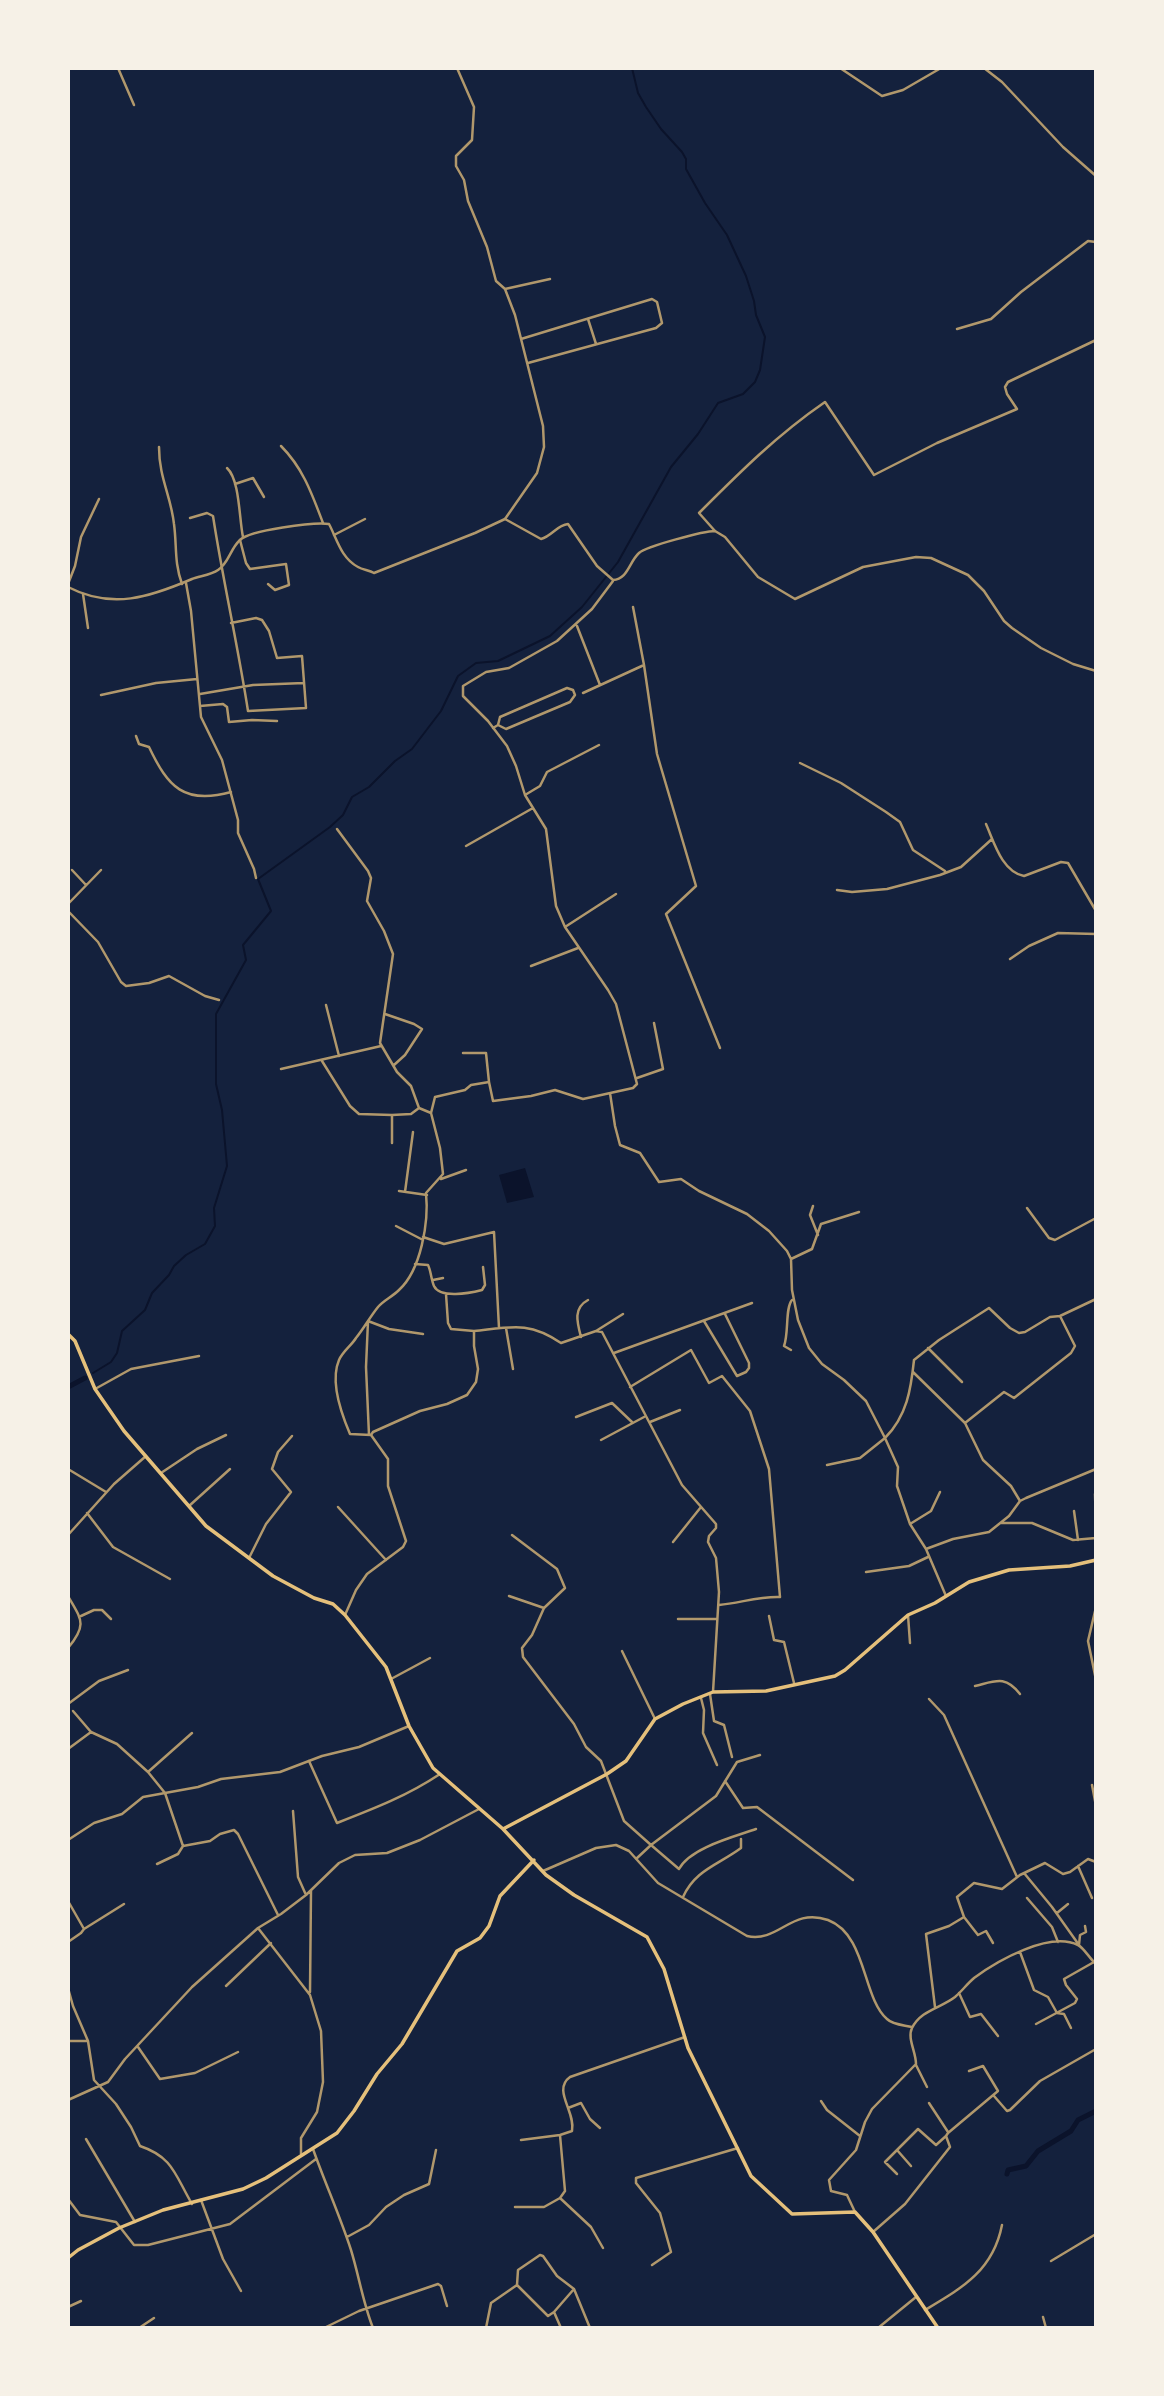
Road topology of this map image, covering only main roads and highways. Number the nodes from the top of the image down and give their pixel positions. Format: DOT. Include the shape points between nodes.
graph roads {
  1 [pos="68,1335"];
  2 [pos="1096,1560"];
  3 [pos="503,1829"];
  4 [pos="534,1860"];
  5 [pos="68,2258"];
  6 [pos="938,2328"];
  1 -- 3 [label="main road" via="75,1341 95,1389 124,1431 206,1526 273,1576 333,1604 345,1615 386,1667 409,1726 433,1768"];
  2 -- 3 [label="main road" via="1017,1569 969,1582 908,1615 845,1670 826,1679 701,1697 655,1719 626,1761 607,1774"];
  3 -- 4 [label="main road"];
  4 -- 5 [label="main road" via="500,1896 480,1938 457,1951 402,2044 337,2133 243,2189 163,2210"];
  4 -- 6 [label="main road" via="574,1895 647,1937 664,1969 685,2037 751,2176 792,2214 855,2212"];
}
